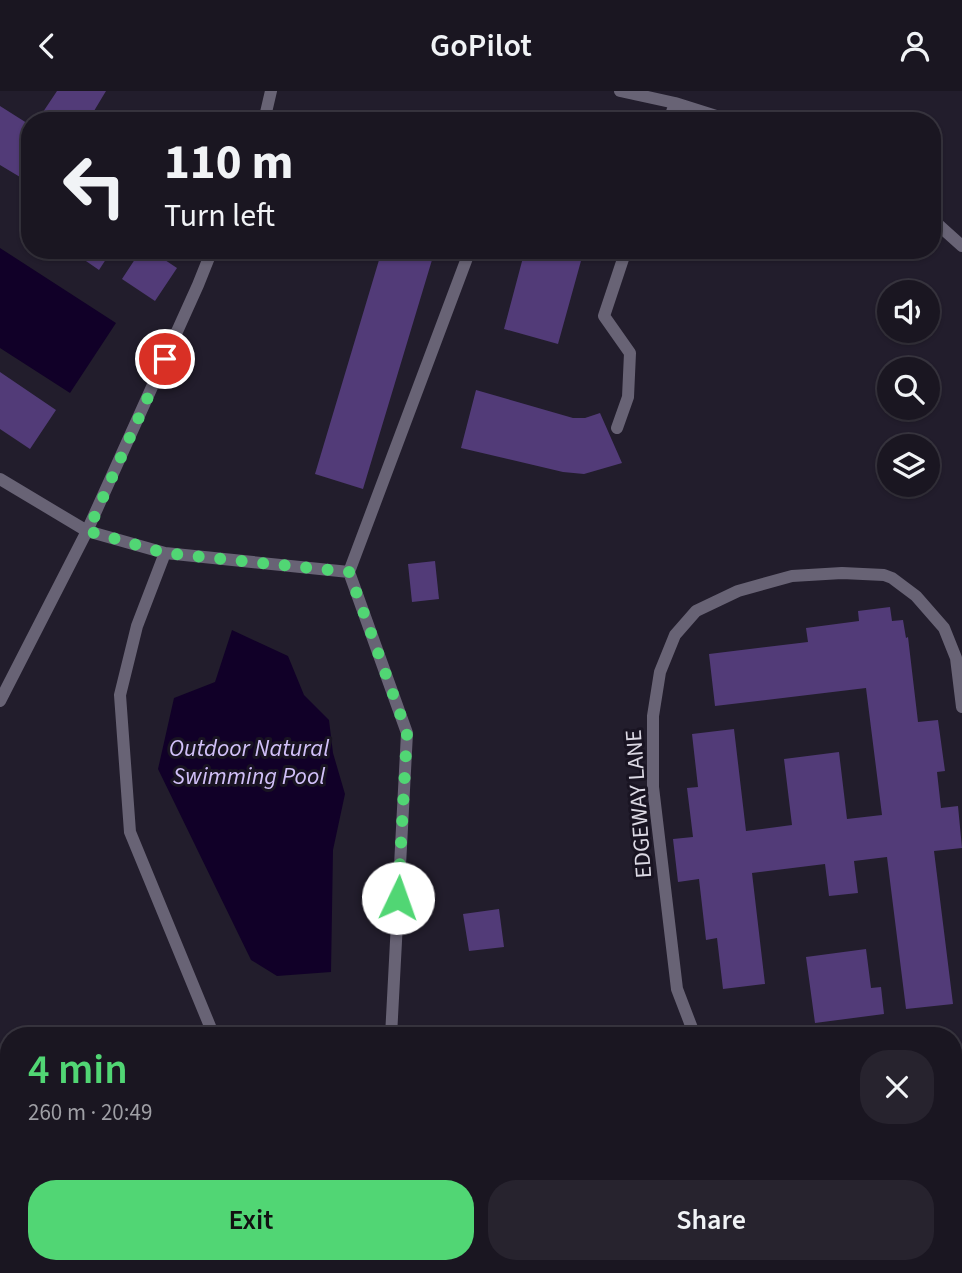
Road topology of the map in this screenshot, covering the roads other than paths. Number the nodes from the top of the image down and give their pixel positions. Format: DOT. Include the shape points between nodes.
graph roads {
  1 [pos="271,91"];
  2 [pos="620,91"];
  3 [pos="675,103"];
  4 [pos="266,112"];
  5 [pos="672,112"];
  6 [pos="704,112"];
  7 [pos="941,227"];
  8 [pos="962,246"];
  9 [pos="208,259"];
  10 [pos="467,259"];
  11 [pos="623,259"];
  12 [pos="617,428"];
  13 [pos="0,479"];
  14 [pos="88,531"];
  15 [pos="165,553"];
  16 [pos="349,572"];
  17 [pos="4,687"];
  18 [pos="0,701"];
  19 [pos="962,707"];
  20 [pos="210,1027"];
  21 [pos="391,1027"];
  22 [pos="692,1027"];
  1 -- 4 [label="lane"];
  2 -- 3 [label="lane"];
  3 -- 5 [label="lane"];
  3 -- 6 [label="lane"];
  7 -- 8 [label="lane"];
  9 -- 14 [label="lane"];
  10 -- 16 [label="lane"];
  11 -- 12 [label="lane" via="604,316 630,353 628,397"];
  13 -- 14 [label="lane"];
  14 -- 15 [label="lane"];
  14 -- 17 [label="lane"];
  15 -- 16 [label="lane"];
  15 -- 20 [label="lane" via="136,626 120,695 130,832"];
  16 -- 21 [label="lane" via="407,733"];
  17 -- 18 [label="lane"];
  19 -- 22 [label="lane, EDGEWAY LANE" via="956,658 944,628 916,596 884,575 792,576 738,591 696,611 675,635 660,672 653,716 653,787 677,989"];
}
